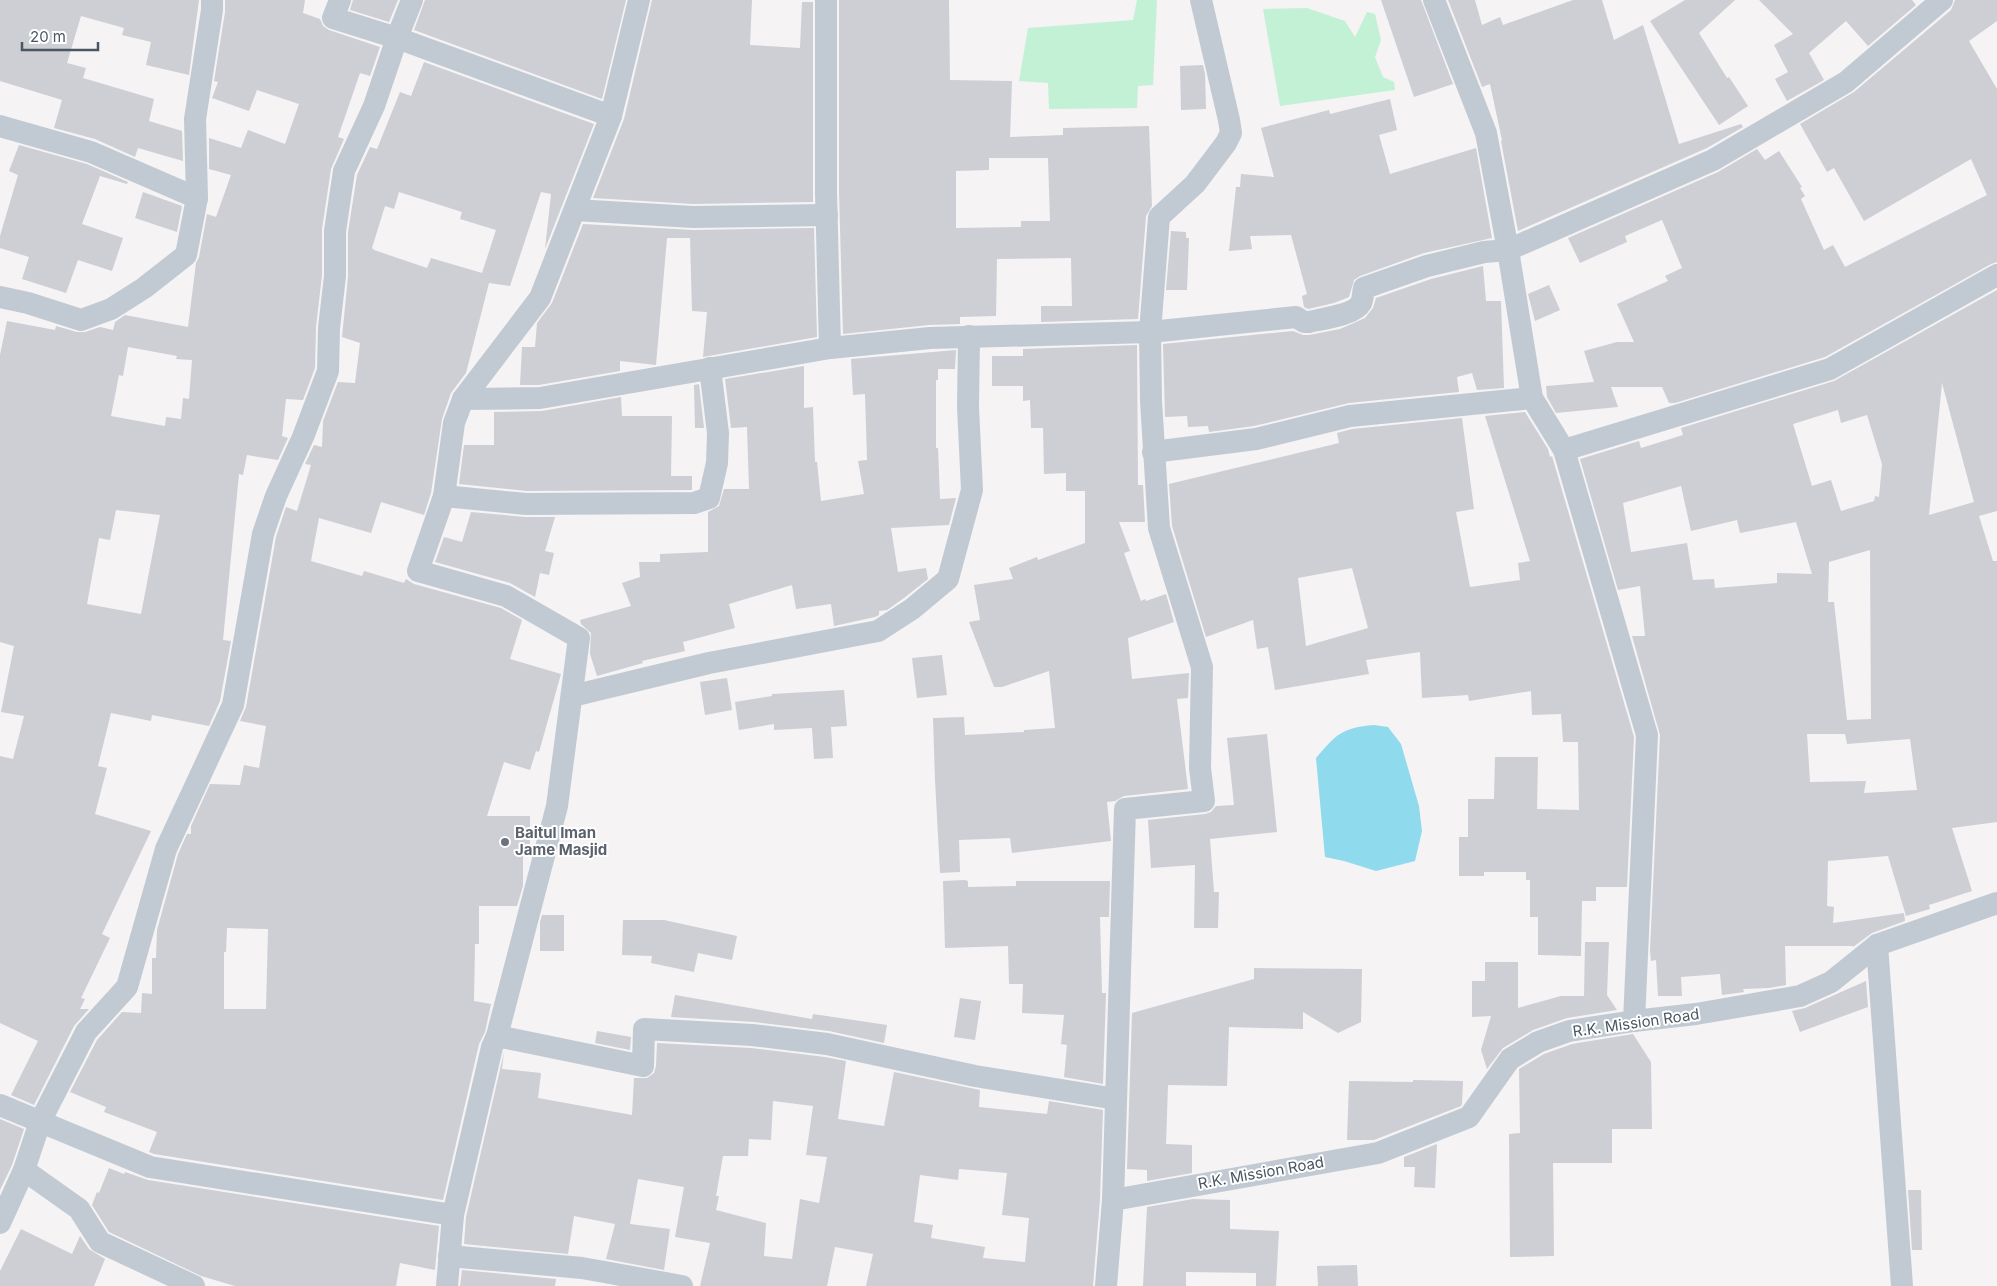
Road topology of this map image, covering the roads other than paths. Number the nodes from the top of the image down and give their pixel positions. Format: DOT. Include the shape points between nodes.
graph roads {
  1 [pos="212,0"];
  2 [pos="340,0"];
  3 [pos="412,0"];
  4 [pos="639,0"];
  5 [pos="826,0"];
  6 [pos="1201,0"];
  7 [pos="1434,0"];
  8 [pos="1942,0"];
  9 [pos="397,38"];
  10 [pos="611,116"];
  11 [pos="0,126"];
  12 [pos="197,198"];
  13 [pos="575,210"];
  14 [pos="827,215"];
  15 [pos="1508,250"];
  16 [pos="1997,275"];
  17 [pos="0,297"];
  18 [pos="1150,332"];
  19 [pos="969,336"];
  20 [pos="830,348"];
  21 [pos="710,368"];
  22 [pos="1532,398"];
  23 [pos="463,399"];
  24 [pos="1564,450"];
  25 [pos="1154,452"];
  26 [pos="444,496"];
  27 [pos="572,696"];
  28 [pos="1997,903"];
  29 [pos="1877,944"];
  30 [pos="1634,1021"];
  31 [pos="497,1036"];
  32 [pos="1116,1099"];
  33 [pos="0,1106"];
  34 [pos="40,1122"];
  35 [pos="24,1170"];
  36 [pos="1113,1200"];
  37 [pos="453,1215"];
  38 [pos="0,1223"];
  39 [pos="450,1256"];
  40 [pos="194,1286"];
  41 [pos="447,1286"];
  42 [pos="682,1286"];
  43 [pos="1106,1286"];
  44 [pos="1902,1286"];
  1 -- 12 [label="street" via="195,119"];
  2 -- 9 [label="street" via="333,18"];
  3 -- 9 [label="street"];
  4 -- 10 [label="street"];
  5 -- 14 [label="street"];
  6 -- 18 [label="street" via="1230,134 1196,184 1159,217"];
  7 -- 15 [label="street" via="1486,133"];
  8 -- 15 [label="street" via="1846,82 1713,160"];
  9 -- 10 [label="street"];
  9 -- 34 [label="street" via="374,106 344,171 335,231 328,371 263,534 232,705 166,849 127,987 86,1032"];
  10 -- 13 [label="street"];
  11 -- 12 [label="street" via="92,152"];
  12 -- 17 [label="street" via="186,255 111,309 81,320"];
  13 -- 14 [label="street" via="693,218"];
  13 -- 23 [label="street" via="540,298"];
  14 -- 20 [label="street"];
  15 -- 18 [label="street" via="1484,252 1427,266 1364,288 1360,306 1347,313 1309,322 1296,317"];
  15 -- 22 [label="street"];
  16 -- 24 [label="street" via="1830,368"];
  18 -- 19 [label="street"];
  18 -- 25 [label="street"];
  19 -- 20 [label="street"];
  19 -- 27 [label="street" via="972,490 948,579 912,609 878,631 709,663"];
  20 -- 21 [label="street"];
  21 -- 23 [label="street" via="540,398"];
  21 -- 26 [label="street" via="718,433 717,463 709,498 694,503 526,504"];
  22 -- 24 [label="street"];
  22 -- 25 [label="street" via="1350,416 1256,439"];
  23 -- 26 [label="street" via="454,423"];
  24 -- 30 [label="street" via="1647,735"];
  25 -- 32 [label="street" via="1159,528 1202,667 1200,768 1204,801 1125,810"];
  26 -- 27 [label="street" via="418,571 506,596 579,638"];
  27 -- 31 [label="street" via="557,806"];
  28 -- 29 [label="street, R.K. Mission Road"];
  29 -- 30 [label="street, R.K. Mission Road" via="1830,982 1800,996"];
  29 -- 44 [label="street"];
  30 -- 36 [label="street, R.K. Mission Road" via="1569,1032 1538,1042 1510,1059 1469,1117 1378,1152"];
  31 -- 32 [label="street" via="642,1066 644,1029 752,1035 827,1044 975,1076"];
  31 -- 37 [label="street"];
  32 -- 36 [label="street"];
  33 -- 34 [label="street"];
  34 -- 35 [label="street"];
  34 -- 37 [label="street" via="150,1167"];
  35 -- 38 [label="street"];
  35 -- 40 [label="street" via="79,1209 100,1242"];
  36 -- 43 [label="street"];
  37 -- 39 [label="street"];
  39 -- 41 [label="street"];
  39 -- 42 [label="street" via="582,1268"];
}
